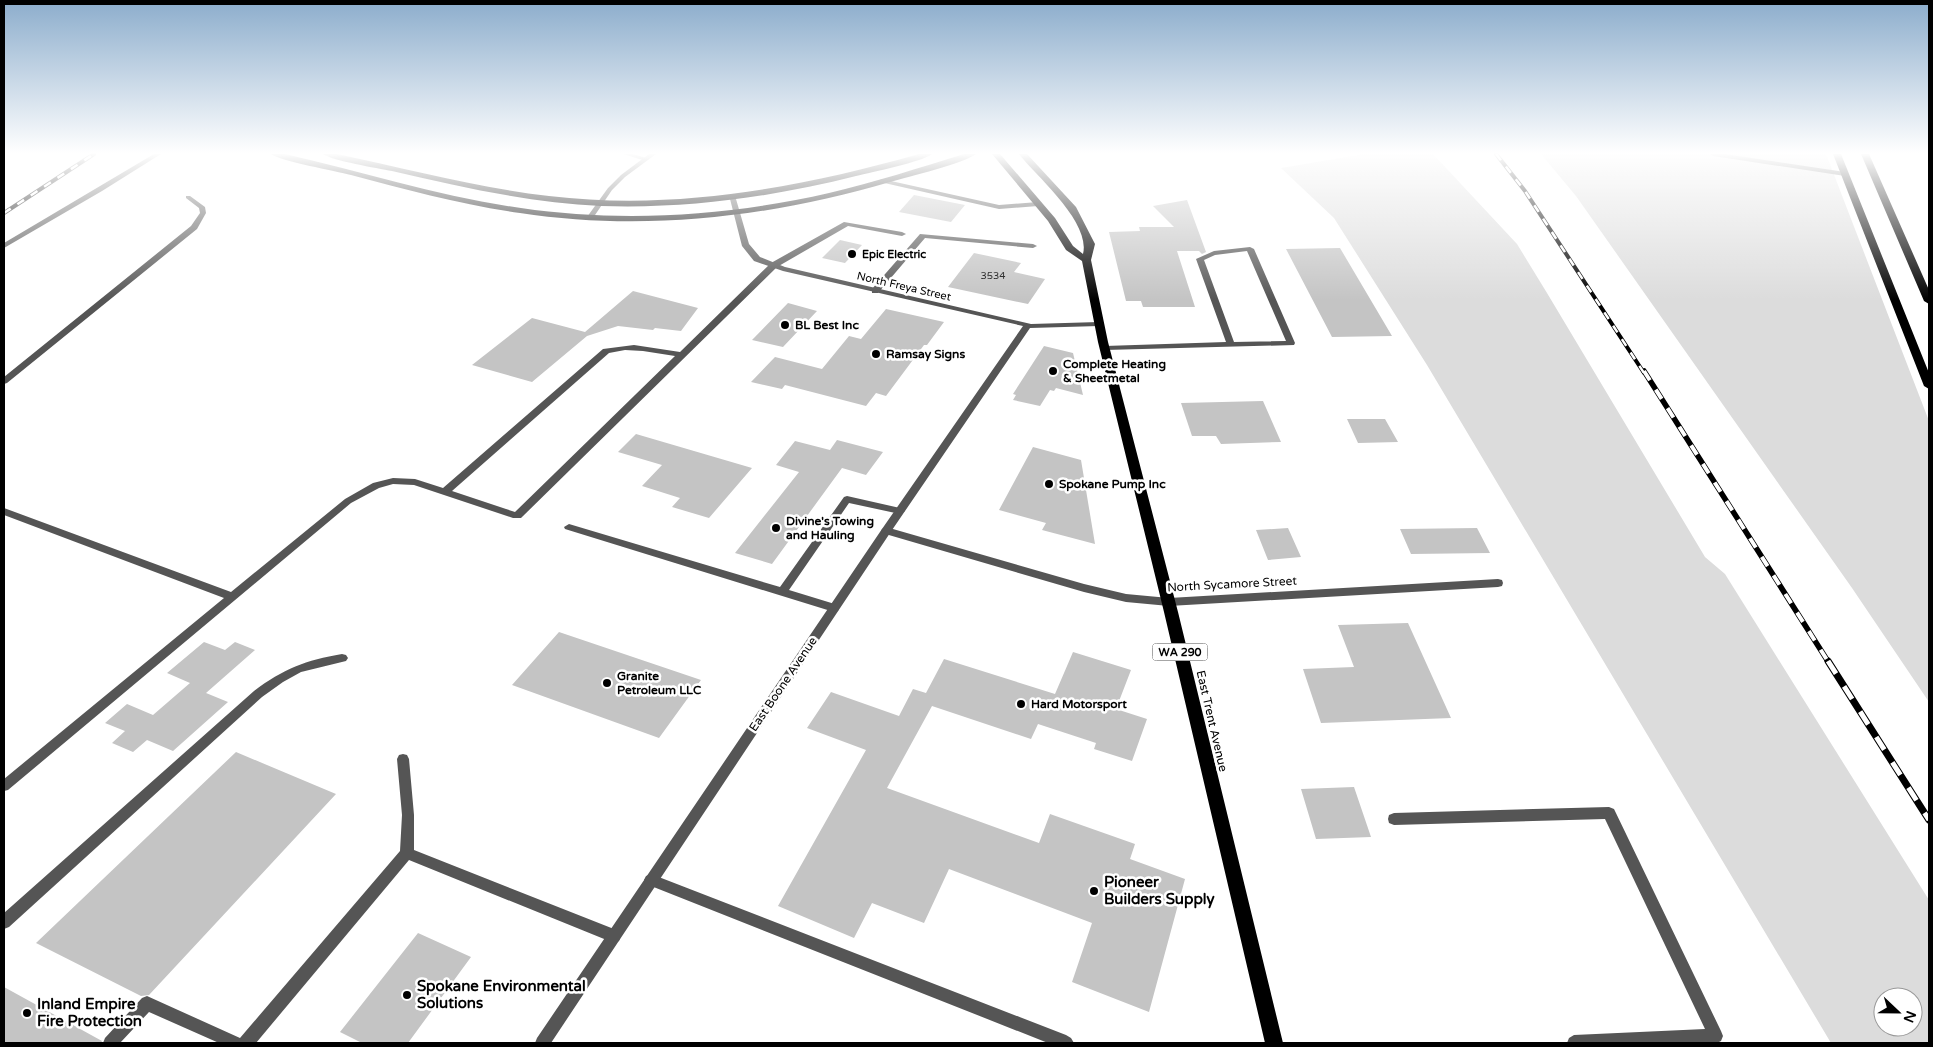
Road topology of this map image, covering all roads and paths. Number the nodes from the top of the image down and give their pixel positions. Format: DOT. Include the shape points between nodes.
graph roads {
  1 [pos="78,203"];
  2 [pos="196,203"];
  3 [pos="478,203"];
  4 [pos="600,203"];
  5 [pos="686,203"];
  6 [pos="734,203"];
  7 [pos="790,203"];
  8 [pos="980,203"];
  9 [pos="1067,203"];
  10 [pos="1857,203"];
  11 [pos="1886,203"];
  12 [pos="1038,204"];
  13 [pos="737,212"];
  14 [pos="591,217"];
  15 [pos="902,234"];
  16 [pos="4,246"];
  17 [pos="1033,246"];
  18 [pos="1086,260"];
  19 [pos="774,265"];
  20 [pos="875,291"];
  21 [pos="1929,301"];
  22 [pos="1099,324"];
  23 [pos="1027,326"];
  24 [pos="1231,344"];
  25 [pos="1105,348"];
  26 [pos="681,355"];
  27 [pos="4,381"];
  28 [pos="1929,386"];
  29 [pos="445,492"];
  30 [pos="4,511"];
  31 [pos="900,511"];
  32 [pos="569,527"];
  33 [pos="886,531"];
  34 [pos="1498,583"];
  35 [pos="782,592"];
  36 [pos="232,597"];
  37 [pos="1168,602"];
  38 [pos="834,608"];
  39 [pos="342,658"];
  40 [pos="403,759"];
  41 [pos="4,786"];
  42 [pos="1394,819"];
  43 [pos="407,853"];
  44 [pos="652,880"];
  45 [pos="4,922"];
  46 [pos="614,936"];
  47 [pos="110,1043"];
  48 [pos="235,1043"];
  49 [pos="246,1043"];
  50 [pos="542,1043"];
  51 [pos="1066,1043"];
  52 [pos="1274,1043"];
  53 [pos="1574,1043"];
  1 -- 16 [label="street"];
  2 -- 27 [label="street" via="202,207 203,213 194,227"];
  3 -- 14 [label="main road" via="528,212"];
  4 -- 5 [label="main road"];
  4 -- 14 [label="street"];
  6 -- 13 [label="street, North Freya Street"];
  7 -- 13 [label="main road"];
  8 -- 12 [label="street" via="999,207"];
  9 -- 18 [label="main road, East Trent Avenue / WA 290" via="1090,244"];
  10 -- 28 [label="main road"];
  11 -- 21 [label="main road"];
  12 -- 18 [label="main road" via="1069,248"];
  13 -- 14 [label="main road" via="668,217"];
  13 -- 19 [label="street, North Freya Street" via="745,244 757,259"];
  15 -- 19 [label="street" via="848,224"];
  17 -- 20 [label="street" via="924,236"];
  18 -- 22 [label="main road, East Trent Avenue / WA 290"];
  19 -- 20 [label="street, North Freya Street"];
  19 -- 26 [label="street"];
  20 -- 23 [label="street, North Freya Street"];
  22 -- 23 [label="street, North Freya Street"];
  22 -- 25 [label="main road, East Trent Avenue / WA 290"];
  23 -- 31 [label="street, East Boone Avenue"];
  24 -- 24 [label="street" via="1291,343 1250,248 1214,253 1200,259"];
  24 -- 25 [label="street"];
  25 -- 37 [label="main road, East Trent Avenue / WA 290"];
  26 -- 29 [label="street" via="632,347 606,351"];
  26 -- 29 [label="street" via="517,516"];
  29 -- 36 [label="street" via="415,482 393,481 376,485 348,501"];
  30 -- 36 [label="street"];
  31 -- 33 [label="street, East Boone Avenue"];
  31 -- 35 [label="street" via="847,499"];
  32 -- 35 [label="street"];
  33 -- 37 [label="street, North Sycamore Street" via="1084,588 1126,598"];
  33 -- 38 [label="street, East Boone Avenue"];
  34 -- 37 [label="street, North Sycamore Street"];
  35 -- 38 [label="street"];
  36 -- 41 [label="street"];
  37 -- 52 [label="main road, East Trent Avenue / WA 290"];
  38 -- 44 [label="street, East Boone Avenue"];
  39 -- 45 [label="street" via="308,664 284,674"];
  40 -- 43 [label="street" via="408,815"];
  42 -- 53 [label="street" via="1609,813 1716,1036"];
  43 -- 46 [label="street"];
  43 -- 49 [label="street"];
  44 -- 46 [label="street, East Boone Avenue"];
  44 -- 51 [label="street"];
  46 -- 50 [label="street, East Boone Avenue"];
  47 -- 48 [label="street" via="147,1003"];
}
